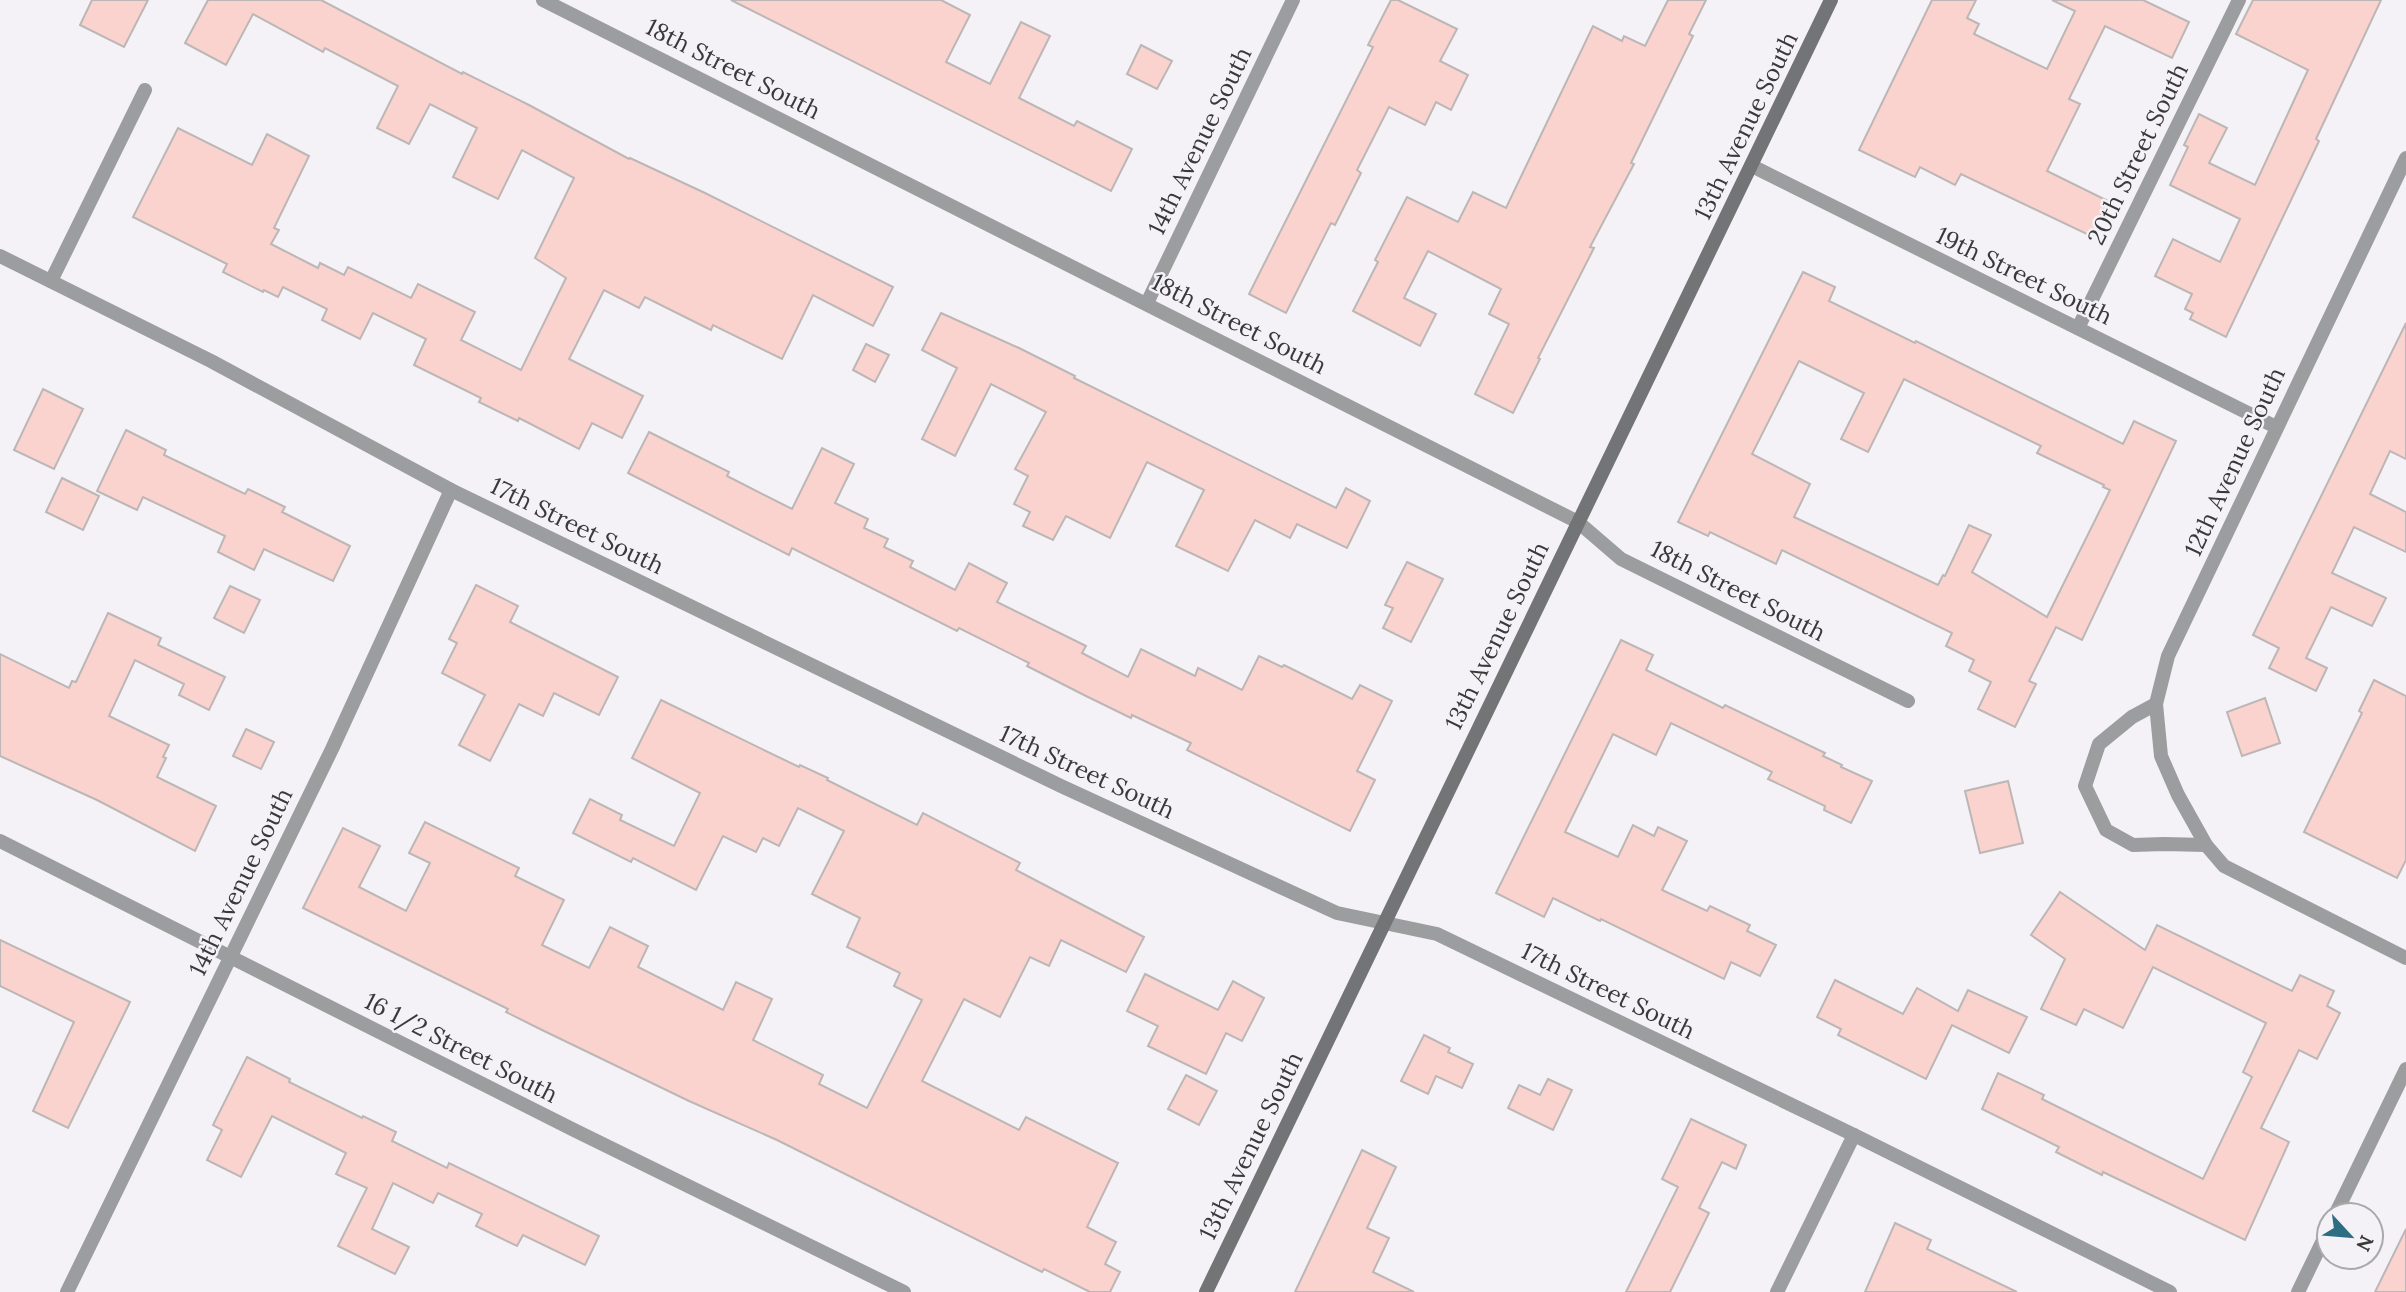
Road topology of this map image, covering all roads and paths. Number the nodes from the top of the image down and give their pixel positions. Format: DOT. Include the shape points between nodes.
graph roads {
  1 [pos="543,0"];
  2 [pos="1293,0"];
  3 [pos="1831,0"];
  4 [pos="2239,0"];
  5 [pos="145,90"];
  6 [pos="2406,158"];
  7 [pos="1752,166"];
  8 [pos="0,256"];
  9 [pos="51,281"];
  10 [pos="1147,303"];
  11 [pos="2078,328"];
  12 [pos="2276,427"];
  13 [pos="451,490"];
  14 [pos="1578,522"];
  15 [pos="1908,701"];
  16 [pos="2156,704"];
  17 [pos="0,841"];
  18 [pos="2206,845"];
  19 [pos="1384,922"];
  20 [pos="230,957"];
  21 [pos="2406,958"];
  22 [pos="2406,1069"];
  23 [pos="1854,1135"];
  24 [pos="2342,1201"];
  25 [pos="2315,1257"];
  26 [pos="67,1292"];
  27 [pos="904,1292"];
  28 [pos="1206,1292"];
  29 [pos="1777,1292"];
  30 [pos="2170,1292"];
  31 [pos="2298,1292"];
  1 -- 10 [label="street, 18th Street South"];
  2 -- 10 [label="street, 14th Avenue South"];
  3 -- 7 [label="main road, 13th Avenue South"];
  4 -- 11 [label="street, 20th Street South"];
  5 -- 9 [label="street"];
  6 -- 12 [label="street, 12th Avenue South"];
  7 -- 11 [label="street, 19th Street South"];
  7 -- 14 [label="main road, 13th Avenue South"];
  8 -- 9 [label="street, 17th Street South"];
  9 -- 13 [label="street, 17th Street South"];
  10 -- 14 [label="street, 18th Street South"];
  11 -- 12 [label="street, 19th Street South"];
  12 -- 16 [label="street, 12th Avenue South" via="2168,656"];
  13 -- 19 [label="street, 17th Street South" via="1061,786 1337,913"];
  13 -- 20 [label="street, 14th Avenue South"];
  14 -- 15 [label="street, 18th Street South" via="1622,559"];
  14 -- 19 [label="main road, 13th Avenue South"];
  16 -- 18 [label="street, 12th Avenue South" via="2161,756"];
  16 -- 18 [label="street" via="2099,744 2085,786 2106,830 2133,845"];
  17 -- 20 [label="street, 16 1/2 Street South"];
  18 -- 21 [label="street" via="2224,866"];
  19 -- 23 [label="street, 17th Street South" via="1437,934"];
  19 -- 28 [label="main road, 13th Avenue South"];
  20 -- 26 [label="street, 14th Avenue South"];
  20 -- 27 [label="street, 16 1/2 Street South"];
  22 -- 24 [label="street"];
  23 -- 29 [label="street"];
  23 -- 30 [label="street, 17th Street South"];
  25 -- 31 [label="street"];
}
